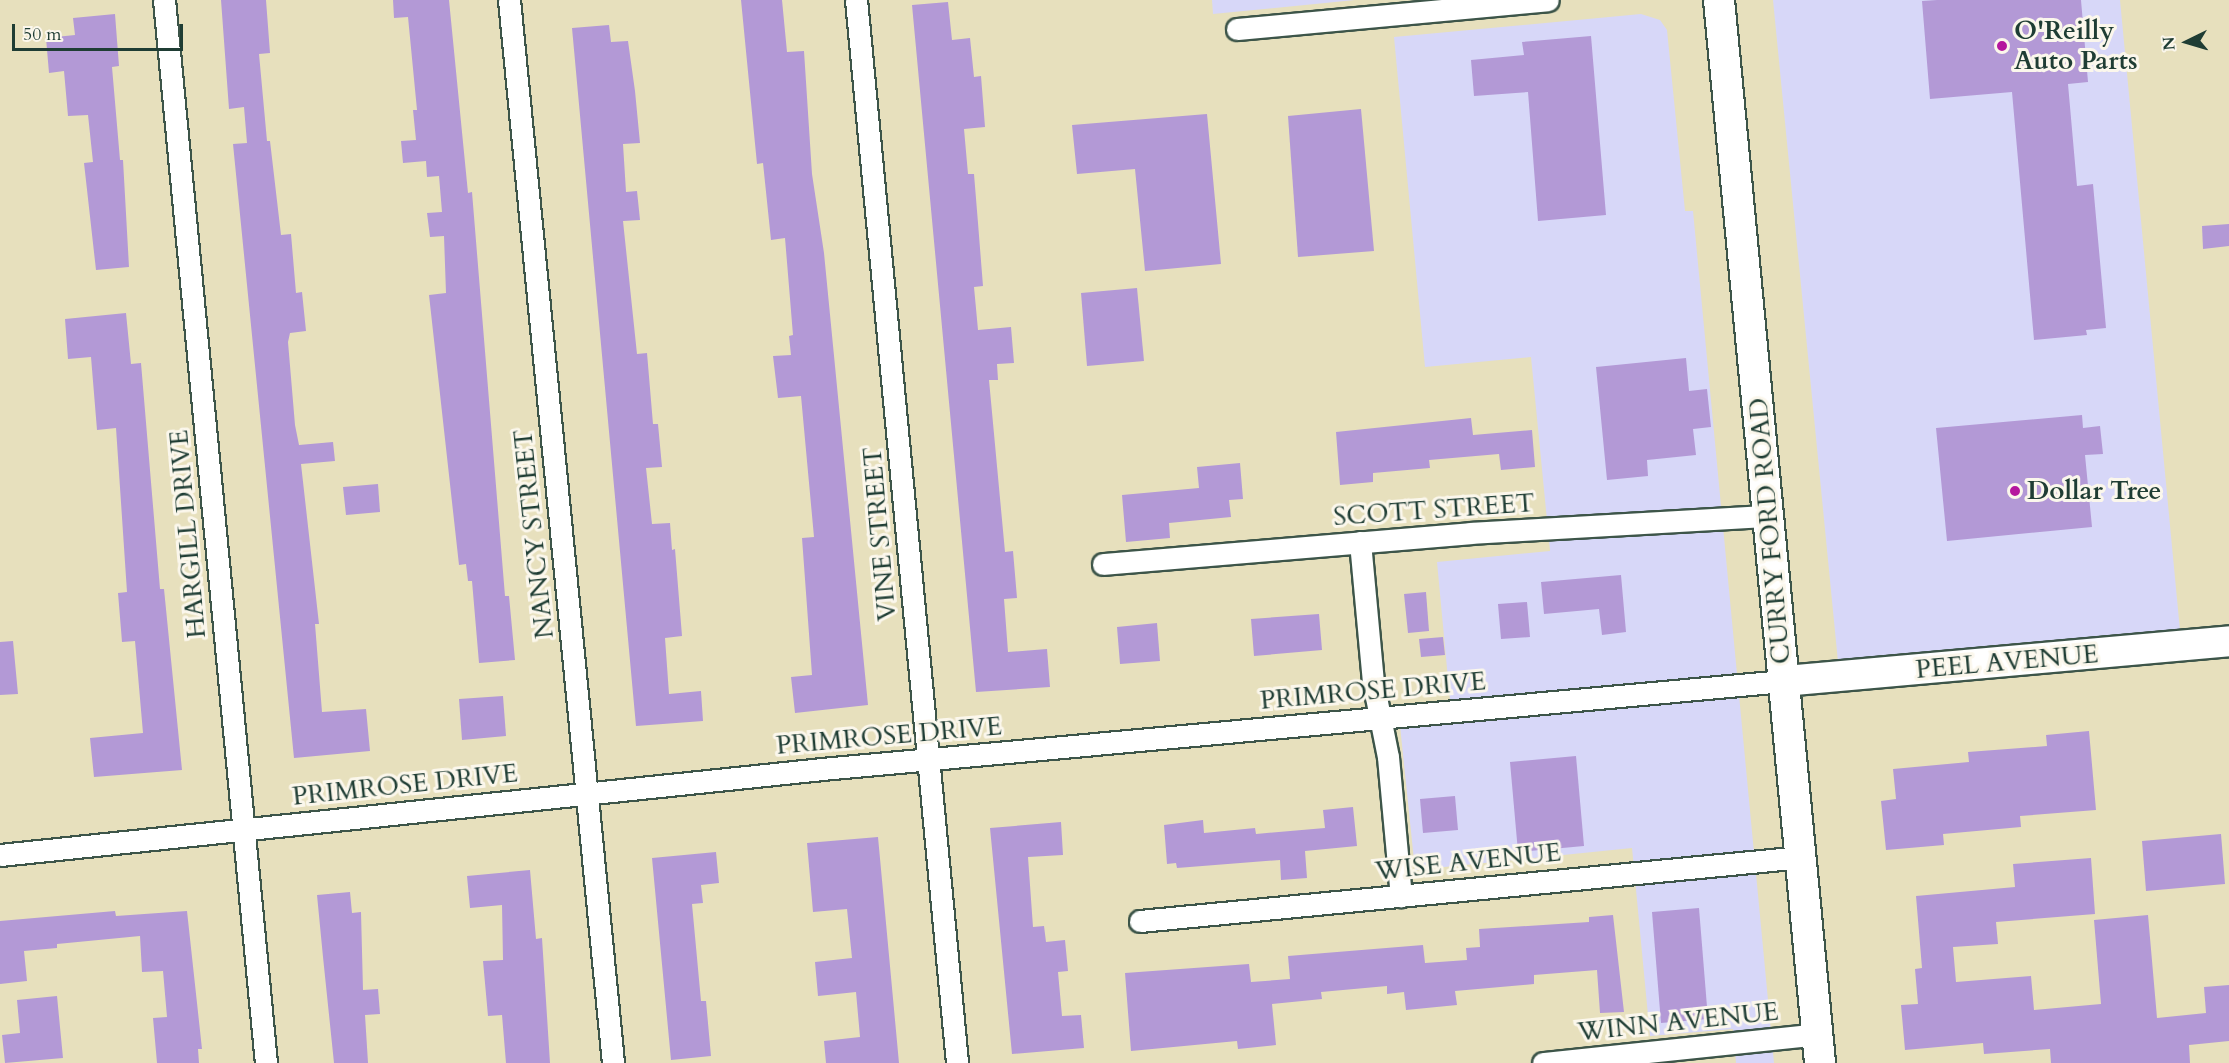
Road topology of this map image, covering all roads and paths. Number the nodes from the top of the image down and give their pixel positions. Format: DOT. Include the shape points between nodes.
graph roads {
  1 [pos="164,0"];
  2 [pos="509,0"];
  3 [pos="856,0"];
  4 [pos="1548,0"];
  5 [pos="1719,0"];
  6 [pos="1237,28"];
  7 [pos="1768,516"];
  8 [pos="1360,542"];
  9 [pos="1103,564"];
  10 [pos="2229,641"];
  11 [pos="1784,681"];
  12 [pos="1380,718"];
  13 [pos="929,759"];
  14 [pos="587,793"];
  15 [pos="244,830"];
  16 [pos="0,855"];
  17 [pos="1802,857"];
  18 [pos="1401,896"];
  19 [pos="1140,921"];
  20 [pos="1819,1048"];
  21 [pos="266,1063"];
  22 [pos="613,1063"];
  23 [pos="957,1063"];
  24 [pos="1543,1063"];
  1 -- 15 [label="street, HARGILL DRIVE"];
  2 -- 14 [label="street, NANCY STREET"];
  3 -- 13 [label="street, VINE STREET"];
  4 -- 6 [label="street"];
  5 -- 7 [label="street, CURRY FORD ROAD"];
  7 -- 8 [label="street, SCOTT STREET"];
  7 -- 11 [label="street, CURRY FORD ROAD"];
  8 -- 9 [label="street, SCOTT STREET"];
  8 -- 12 [label="street"];
  10 -- 11 [label="street, PEEL AVENUE"];
  11 -- 12 [label="street, PRIMROSE DRIVE"];
  11 -- 17 [label="street, CURRY FORD ROAD"];
  12 -- 13 [label="street, PRIMROSE DRIVE"];
  12 -- 18 [label="street" via="1388,757"];
  13 -- 14 [label="street, PRIMROSE DRIVE"];
  13 -- 23 [label="street, VINE STREET"];
  14 -- 15 [label="street, PRIMROSE DRIVE"];
  14 -- 22 [label="street, NANCY STREET"];
  15 -- 16 [label="street, PRIMROSE DRIVE"];
  15 -- 21 [label="street, HARGILL DRIVE"];
  17 -- 18 [label="street, WISE AVENUE"];
  17 -- 20 [label="street, CURRY FORD ROAD"];
  18 -- 19 [label="street, WISE AVENUE"];
  20 -- 24 [label="street, WINN AVENUE"];
}
